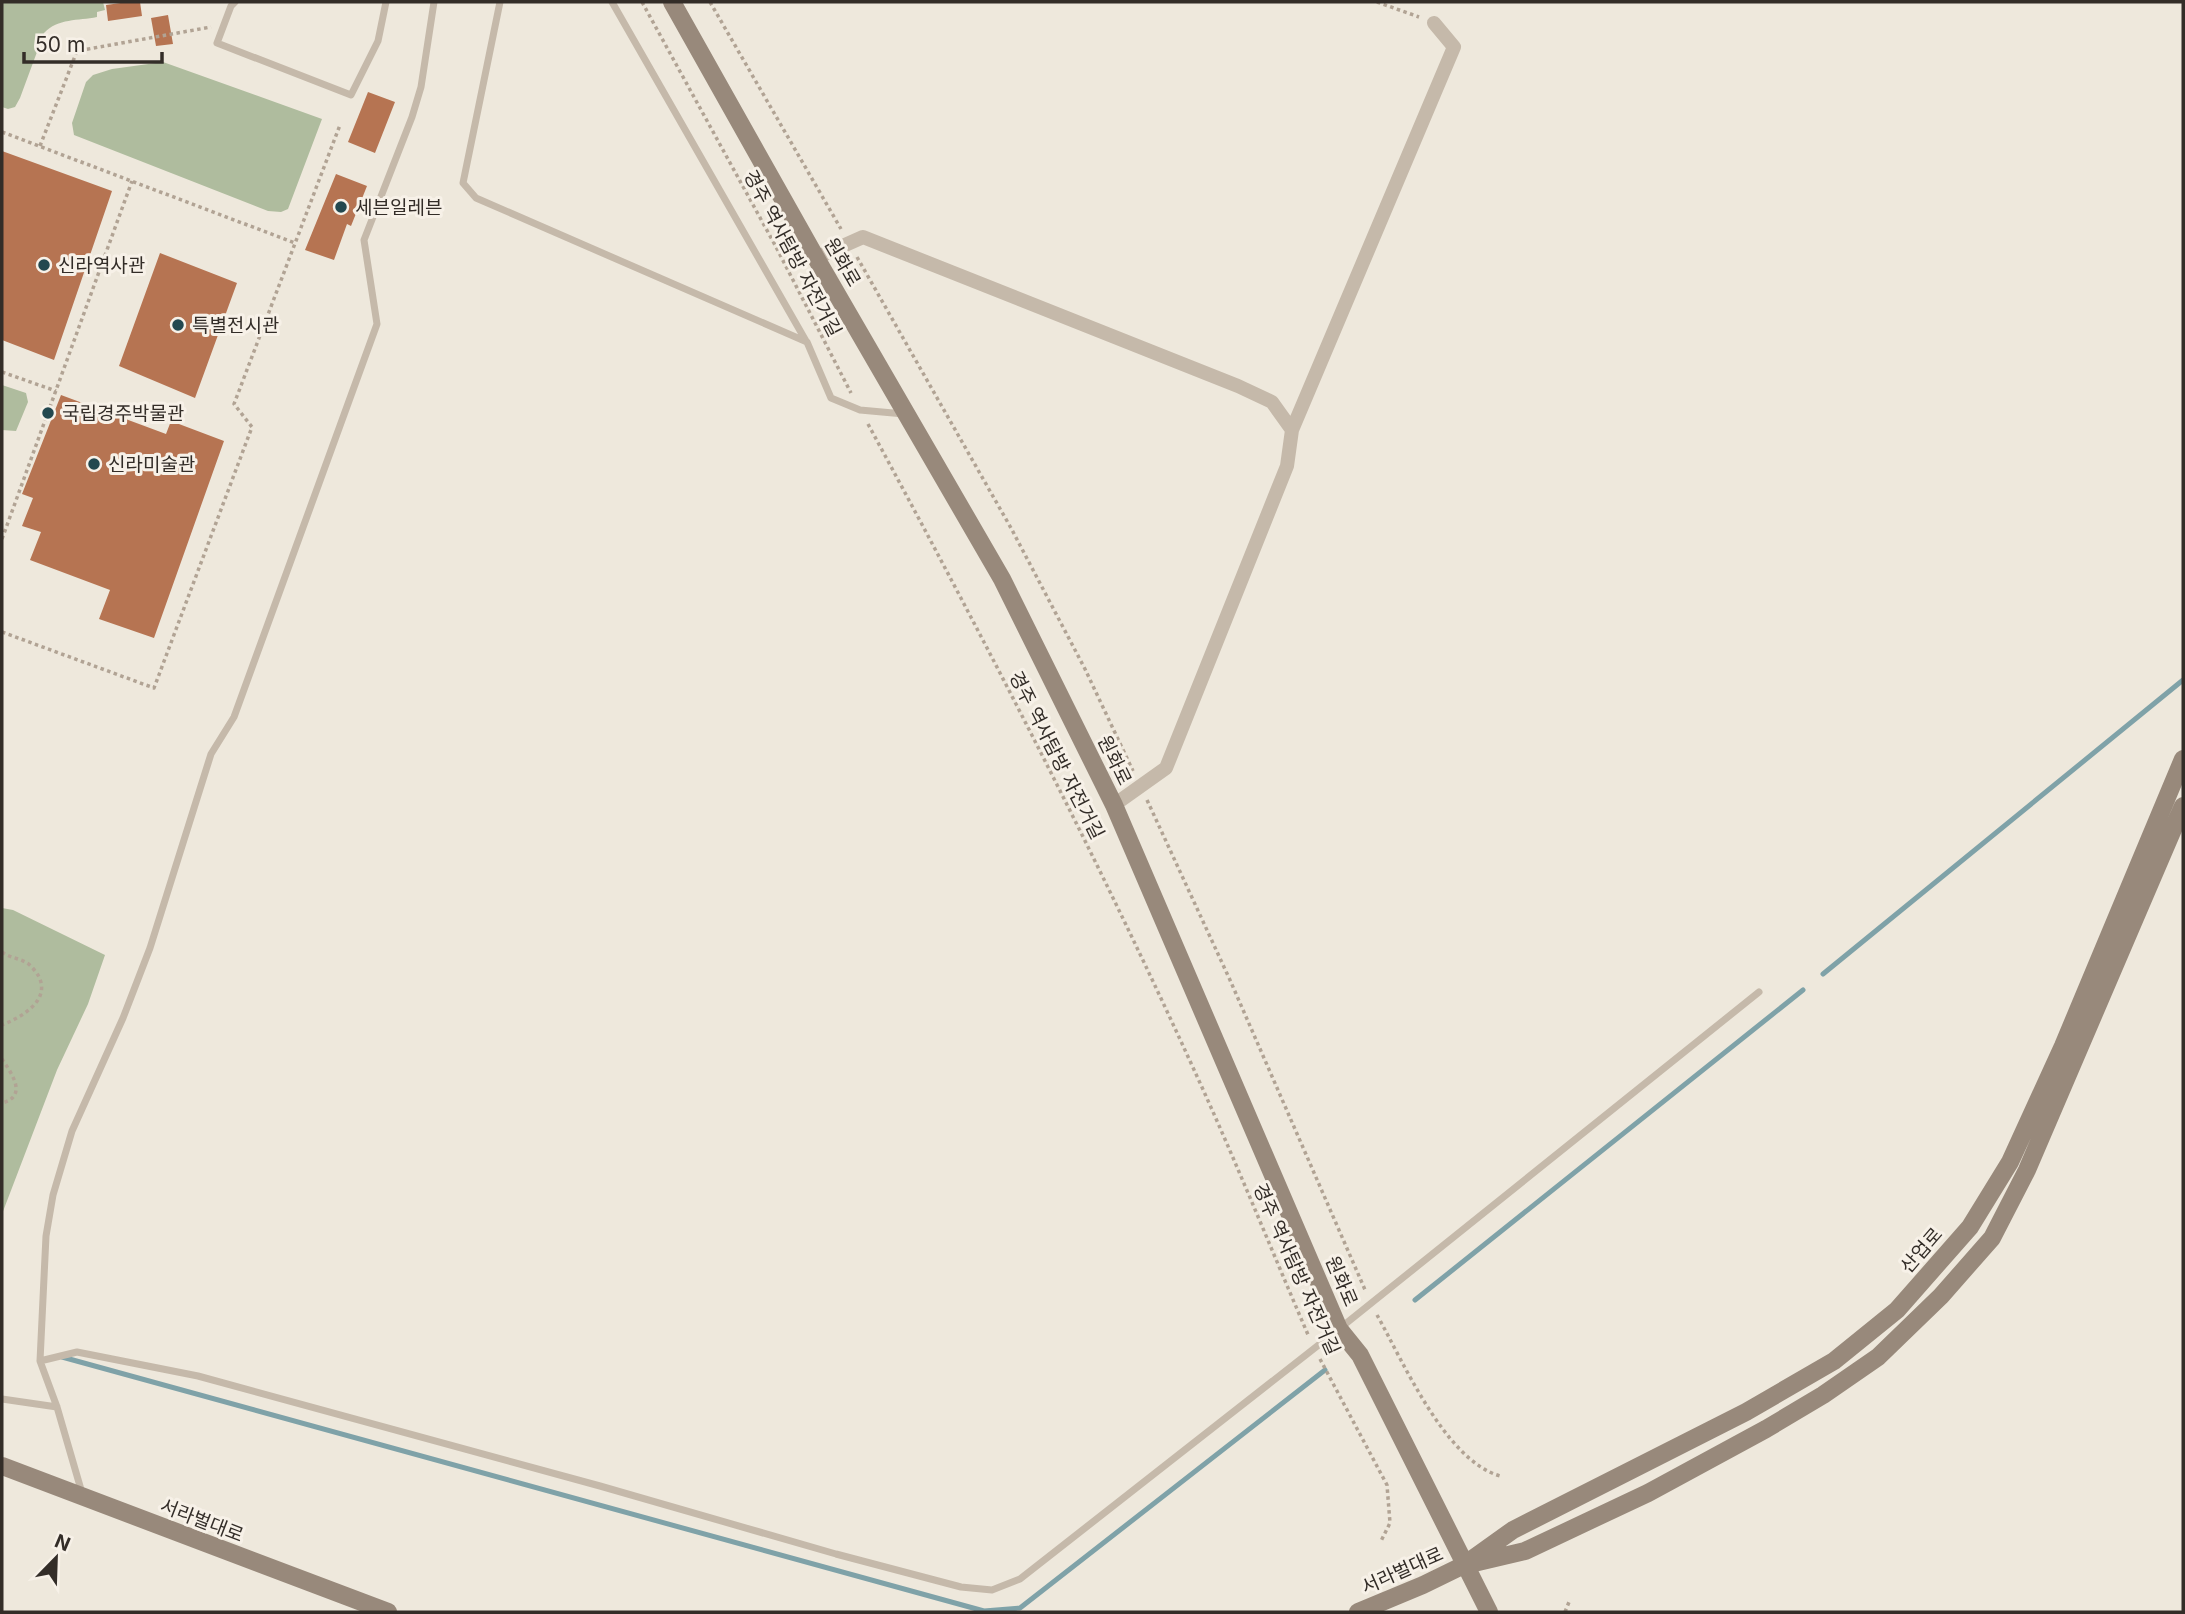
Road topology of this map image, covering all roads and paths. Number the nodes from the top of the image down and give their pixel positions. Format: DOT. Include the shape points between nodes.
graph roads {
  1 [pos="235,2"];
  2 [pos="386,2"];
  3 [pos="434,2"];
  4 [pos="500,2"];
  5 [pos="612,2"];
  6 [pos="642,2"];
  7 [pos="671,2"];
  8 [pos="710,2"];
  9 [pos="1377,2"];
  10 [pos="1434,23"];
  11 [pos="224,25"];
  12 [pos="340,125"];
  13 [pos="2,132"];
  14 [pos="40,146"];
  15 [pos="132,181"];
  16 [pos="295,243"];
  17 [pos="849,244"];
  18 [pos="816,258"];
  19 [pos="807,342"];
  20 [pos="2,372"];
  21 [pos="56,391"];
  22 [pos="860,411"];
  23 [pos="908,414"];
  24 [pos="1292,430"];
  25 [pos="2,539"];
  26 [pos="2,632"];
  27 [pos="2183,758"];
  28 [pos="1140,786"];
  29 [pos="1114,805"];
  30 [pos="2183,806"];
  31 [pos="2,953"];
  32 [pos="1759,992"];
  33 [pos="2,1025"];
  34 [pos="2,1059"];
  35 [pos="2,1103"];
  36 [pos="1371,1304"];
  37 [pos="1339,1329"];
  38 [pos="1314,1349"];
  39 [pos="40,1360"];
  40 [pos="2,1399"];
  41 [pos="57,1407"];
  42 [pos="2,1466"];
  43 [pos="1500,1476"];
  44 [pos="84,1497"];
  45 [pos="1381,1541"];
  46 [pos="1464,1565"];
  47 [pos="1569,1602"];
  48 [pos="388,1612"];
  49 [pos="1358,1612"];
  50 [pos="1489,1612"];
  51 [pos="1565,1612"];
  1 -- 11 [label="lane"];
  2 -- 11 [label="lane" via="378,41 351,95 217,43"];
  3 -- 39 [label="lane" via="418,97 364,240 377,324 234,717 211,754 150,948 58,1173 46,1236"];
  4 -- 19 [label="lane" via="463,183 476,198"];
  5 -- 19 [label="lane"];
  6 -- 22 [label="path, 경주 역사탐방 자전거길"];
  7 -- 18 [label="street, 원화로"];
  8 -- 17 [label="path"];
  9 -- 10 [label="path"];
  10 -- 24 [label="street" via="1454,47"];
  11 -- 14 [label="path" via="77,51"];
  12 -- 16 [label="path"];
  13 -- 14 [label="path"];
  14 -- 15 [label="path"];
  15 -- 16 [label="path"];
  15 -- 21 [label="path"];
  16 -- 26 [label="path" via="234,404 252,427 154,688"];
  17 -- 18 [label="street"];
  17 -- 24 [label="street" via="863,237 1238,386 1272,402"];
  17 -- 28 [label="path" via="1011,528"];
  18 -- 23 [label="street, 원화로"];
  19 -- 22 [label="lane" via="831,398"];
  20 -- 21 [label="path"];
  21 -- 25 [label="path"];
  22 -- 23 [label="lane"];
  22 -- 38 [label="path, 경주 역사탐방 자전거길" via="1065,801 1205,1094"];
  23 -- 29 [label="street, 원화로" via="1002,579"];
  24 -- 28 [label="street" via="1287,466 1166,768"];
  27 -- 46 [label="street, 산업로" via="2011,1162 1970,1227 1897,1310 1834,1362 1513,1530"];
  28 -- 29 [label="street"];
  28 -- 36 [label="path"];
  29 -- 37 [label="street, 원화로"];
  30 -- 46 [label="street" via="2027,1170 1992,1238 1941,1296 1878,1357 1766,1429 1648,1493 1524,1551"];
  31 -- 33 [label="path" via="28,963 42,983 33,1007"];
  32 -- 36 [label="lane"];
  34 -- 35 [label="path" via="17,1083 11,1101"];
  36 -- 37 [label="lane"];
  36 -- 43 [label="path" via="1441,1430 1463,1455"];
  37 -- 38 [label="lane"];
  37 -- 46 [label="street, 원화로" via="1360,1354"];
  38 -- 39 [label="lane" via="1020,1579 992,1590 961,1587 836,1554 198,1376 76,1352"];
  38 -- 45 [label="path, 경주 역사탐방 자전거길" via="1387,1485 1390,1523"];
  39 -- 41 [label="lane"];
  40 -- 41 [label="lane"];
  41 -- 44 [label="lane"];
  42 -- 44 [label="street, 서라벌대로"];
  44 -- 48 [label="street, 서라벌대로"];
  46 -- 49 [label="street, 서라벌대로"];
  46 -- 50 [label="street"];
  47 -- 51 [label="path"];
}
